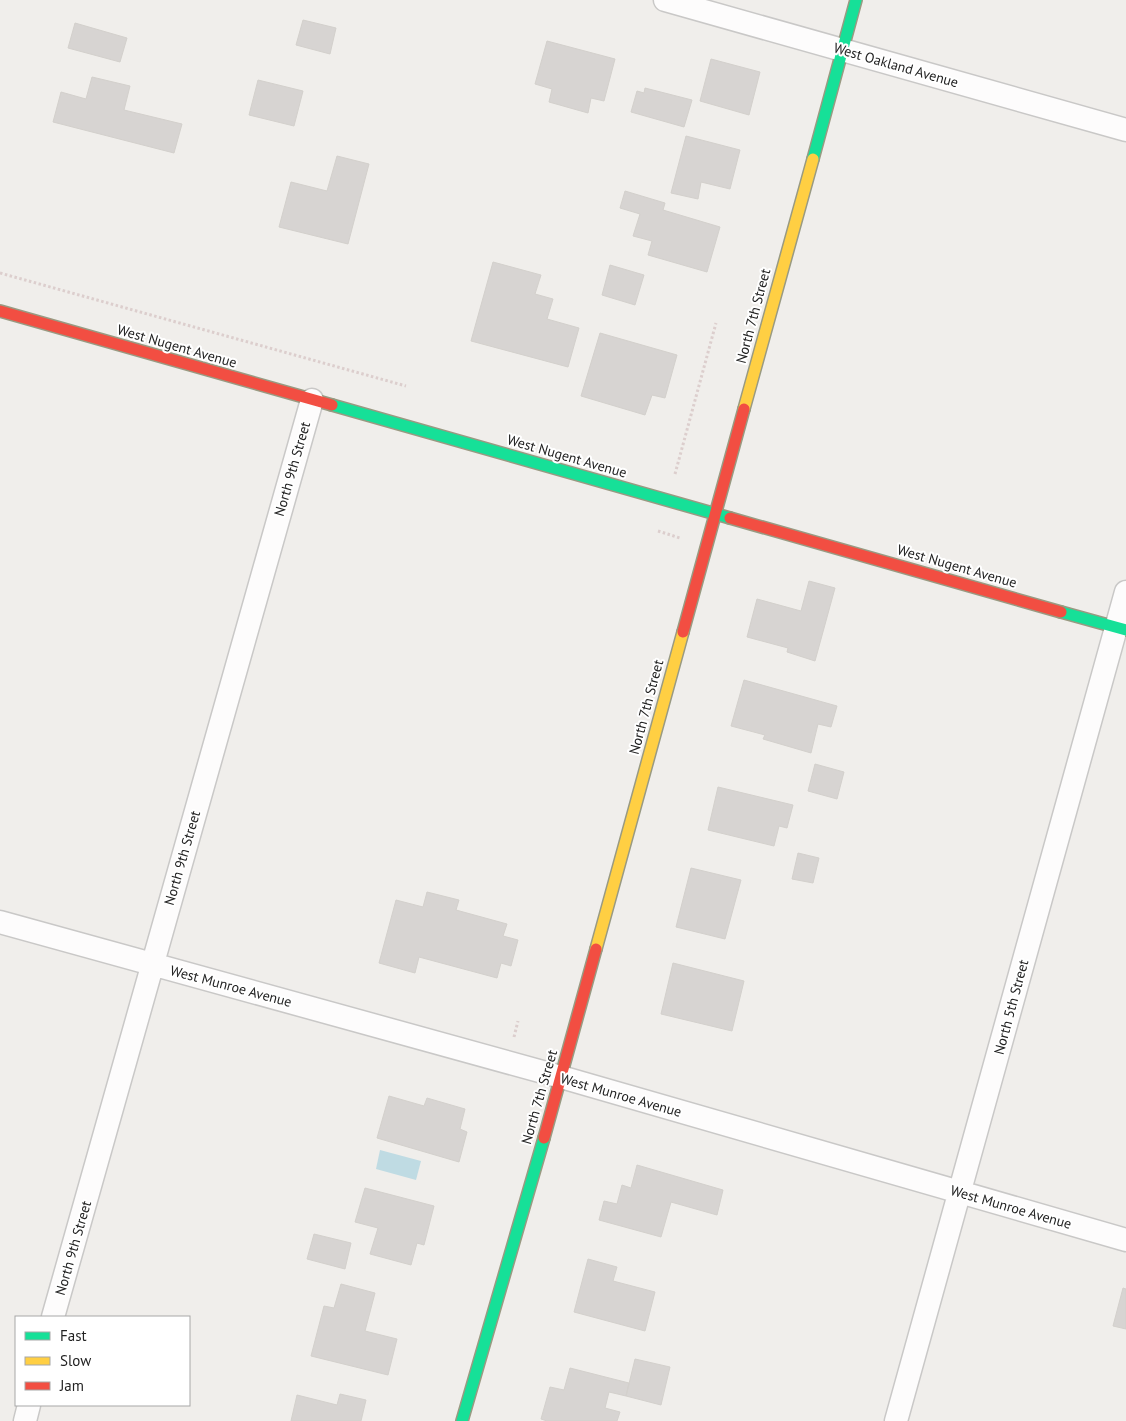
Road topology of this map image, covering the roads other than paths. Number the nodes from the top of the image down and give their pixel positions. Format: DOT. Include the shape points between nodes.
graph roads {
  1 [pos="665,0"];
  2 [pos="856,0"];
  3 [pos="842,50"];
  4 [pos="1126,130"];
  5 [pos="0,311"];
  6 [pos="312,400"];
  7 [pos="715,514"];
  8 [pos="1126,592"];
  9 [pos="1121,628"];
  10 [pos="0,922"];
  11 [pos="152,964"];
  12 [pos="561,1077"];
  13 [pos="959,1192"];
  14 [pos="1126,1240"];
  15 [pos="54,1316"];
  16 [pos="29,1406"];
  17 [pos="24,1421"];
  18 [pos="462,1421"];
  19 [pos="896,1421"];
  1 -- 3 [label="street, West Oakland Avenue"];
  2 -- 3 [label="street, North 7th Street"];
  3 -- 4 [label="street, West Oakland Avenue"];
  3 -- 7 [label="street, North 7th Street"];
  5 -- 6 [label="street, West Nugent Avenue"];
  6 -- 7 [label="street, West Nugent Avenue"];
  6 -- 11 [label="street, North 9th Street"];
  7 -- 9 [label="street, West Nugent Avenue"];
  7 -- 12 [label="street, North 7th Street"];
  8 -- 9 [label="street, North 5th Street"];
  9 -- 13 [label="street, North 5th Street"];
  10 -- 11 [label="street, West Munroe Avenue"];
  11 -- 12 [label="street, West Munroe Avenue"];
  11 -- 15 [label="street, North 9th Street"];
  12 -- 13 [label="street, West Munroe Avenue"];
  12 -- 18 [label="street, North 7th Street"];
  13 -- 14 [label="street, West Munroe Avenue"];
  13 -- 19 [label="street, North 5th Street"];
  16 -- 17 [label="street"];
}
